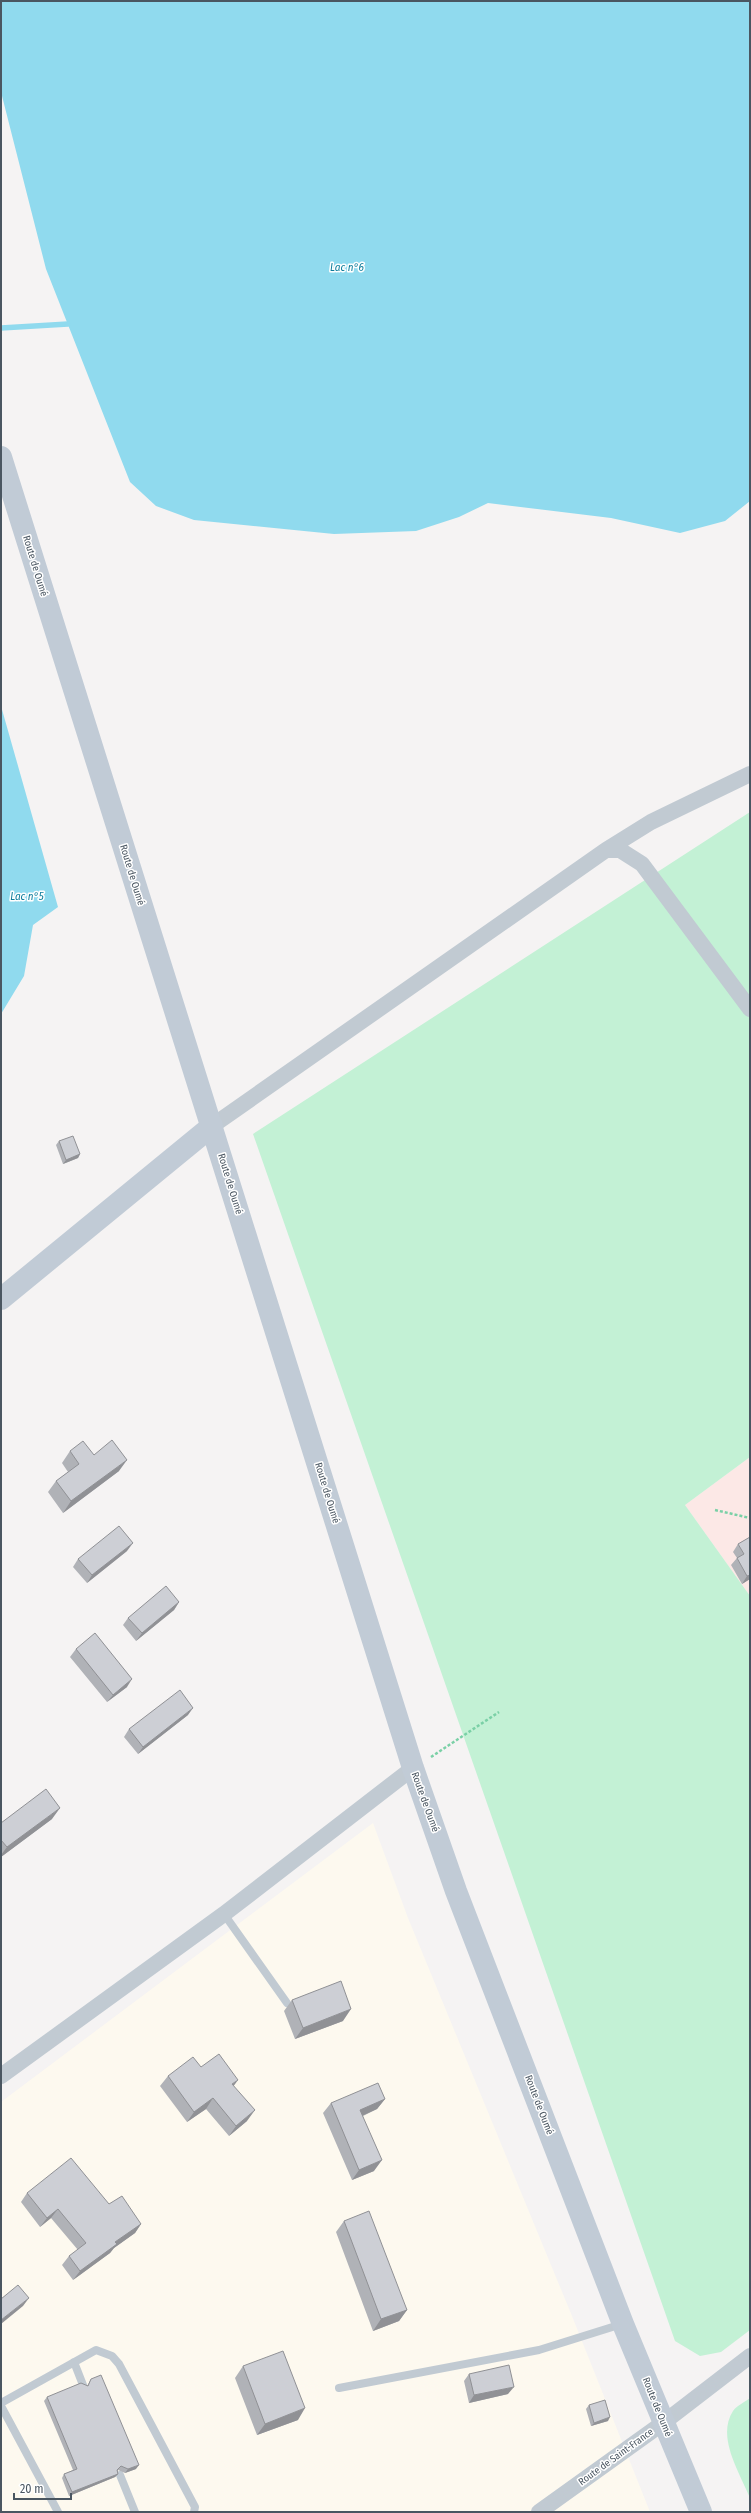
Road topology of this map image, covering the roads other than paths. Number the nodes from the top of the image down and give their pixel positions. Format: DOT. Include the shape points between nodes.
graph roads {
  1 [pos="1,457"];
  2 [pos="750,774"];
  3 [pos="606,850"];
  4 [pos="750,1009"];
  5 [pos="212,1126"];
  6 [pos="1,1299"];
  7 [pos="413,1768"];
  8 [pos="224,1914"];
  9 [pos="287,2002"];
  10 [pos="1,2076"];
  11 [pos="623,2324"];
  12 [pos="750,2356"];
  13 [pos="74,2362"];
  14 [pos="83,2385"];
  15 [pos="339,2388"];
  16 [pos="1,2405"];
  17 [pos="663,2423"];
  18 [pos="120,2475"];
  19 [pos="58,2512"];
  20 [pos="135,2512"];
  21 [pos="194,2512"];
  22 [pos="539,2512"];
  23 [pos="701,2512"];
  1 -- 5 [label="main road, Route de Oumé"];
  2 -- 3 [label="street" via="651,822"];
  3 -- 4 [label="street" via="620,850 642,864"];
  3 -- 5 [label="street"];
  5 -- 6 [label="main road"];
  5 -- 7 [label="main road, Route de Oumé"];
  7 -- 8 [label="street"];
  7 -- 11 [label="main road, Route de Oumé" via="456,1891"];
  8 -- 9 [label="lane"];
  8 -- 10 [label="street"];
  11 -- 15 [label="lane" via="539,2350"];
  11 -- 17 [label="main road, Route de Oumé"];
  12 -- 17 [label="street, Route de Saint-France"];
  13 -- 14 [label="lane"];
  13 -- 16 [label="lane"];
  13 -- 21 [label="lane" via="96,2350 112,2356 195,2507"];
  16 -- 19 [label="lane"];
  17 -- 22 [label="street, Route de Saint-France"];
  17 -- 23 [label="main road, Route de Oumé"];
  18 -- 20 [label="lane"];
}
